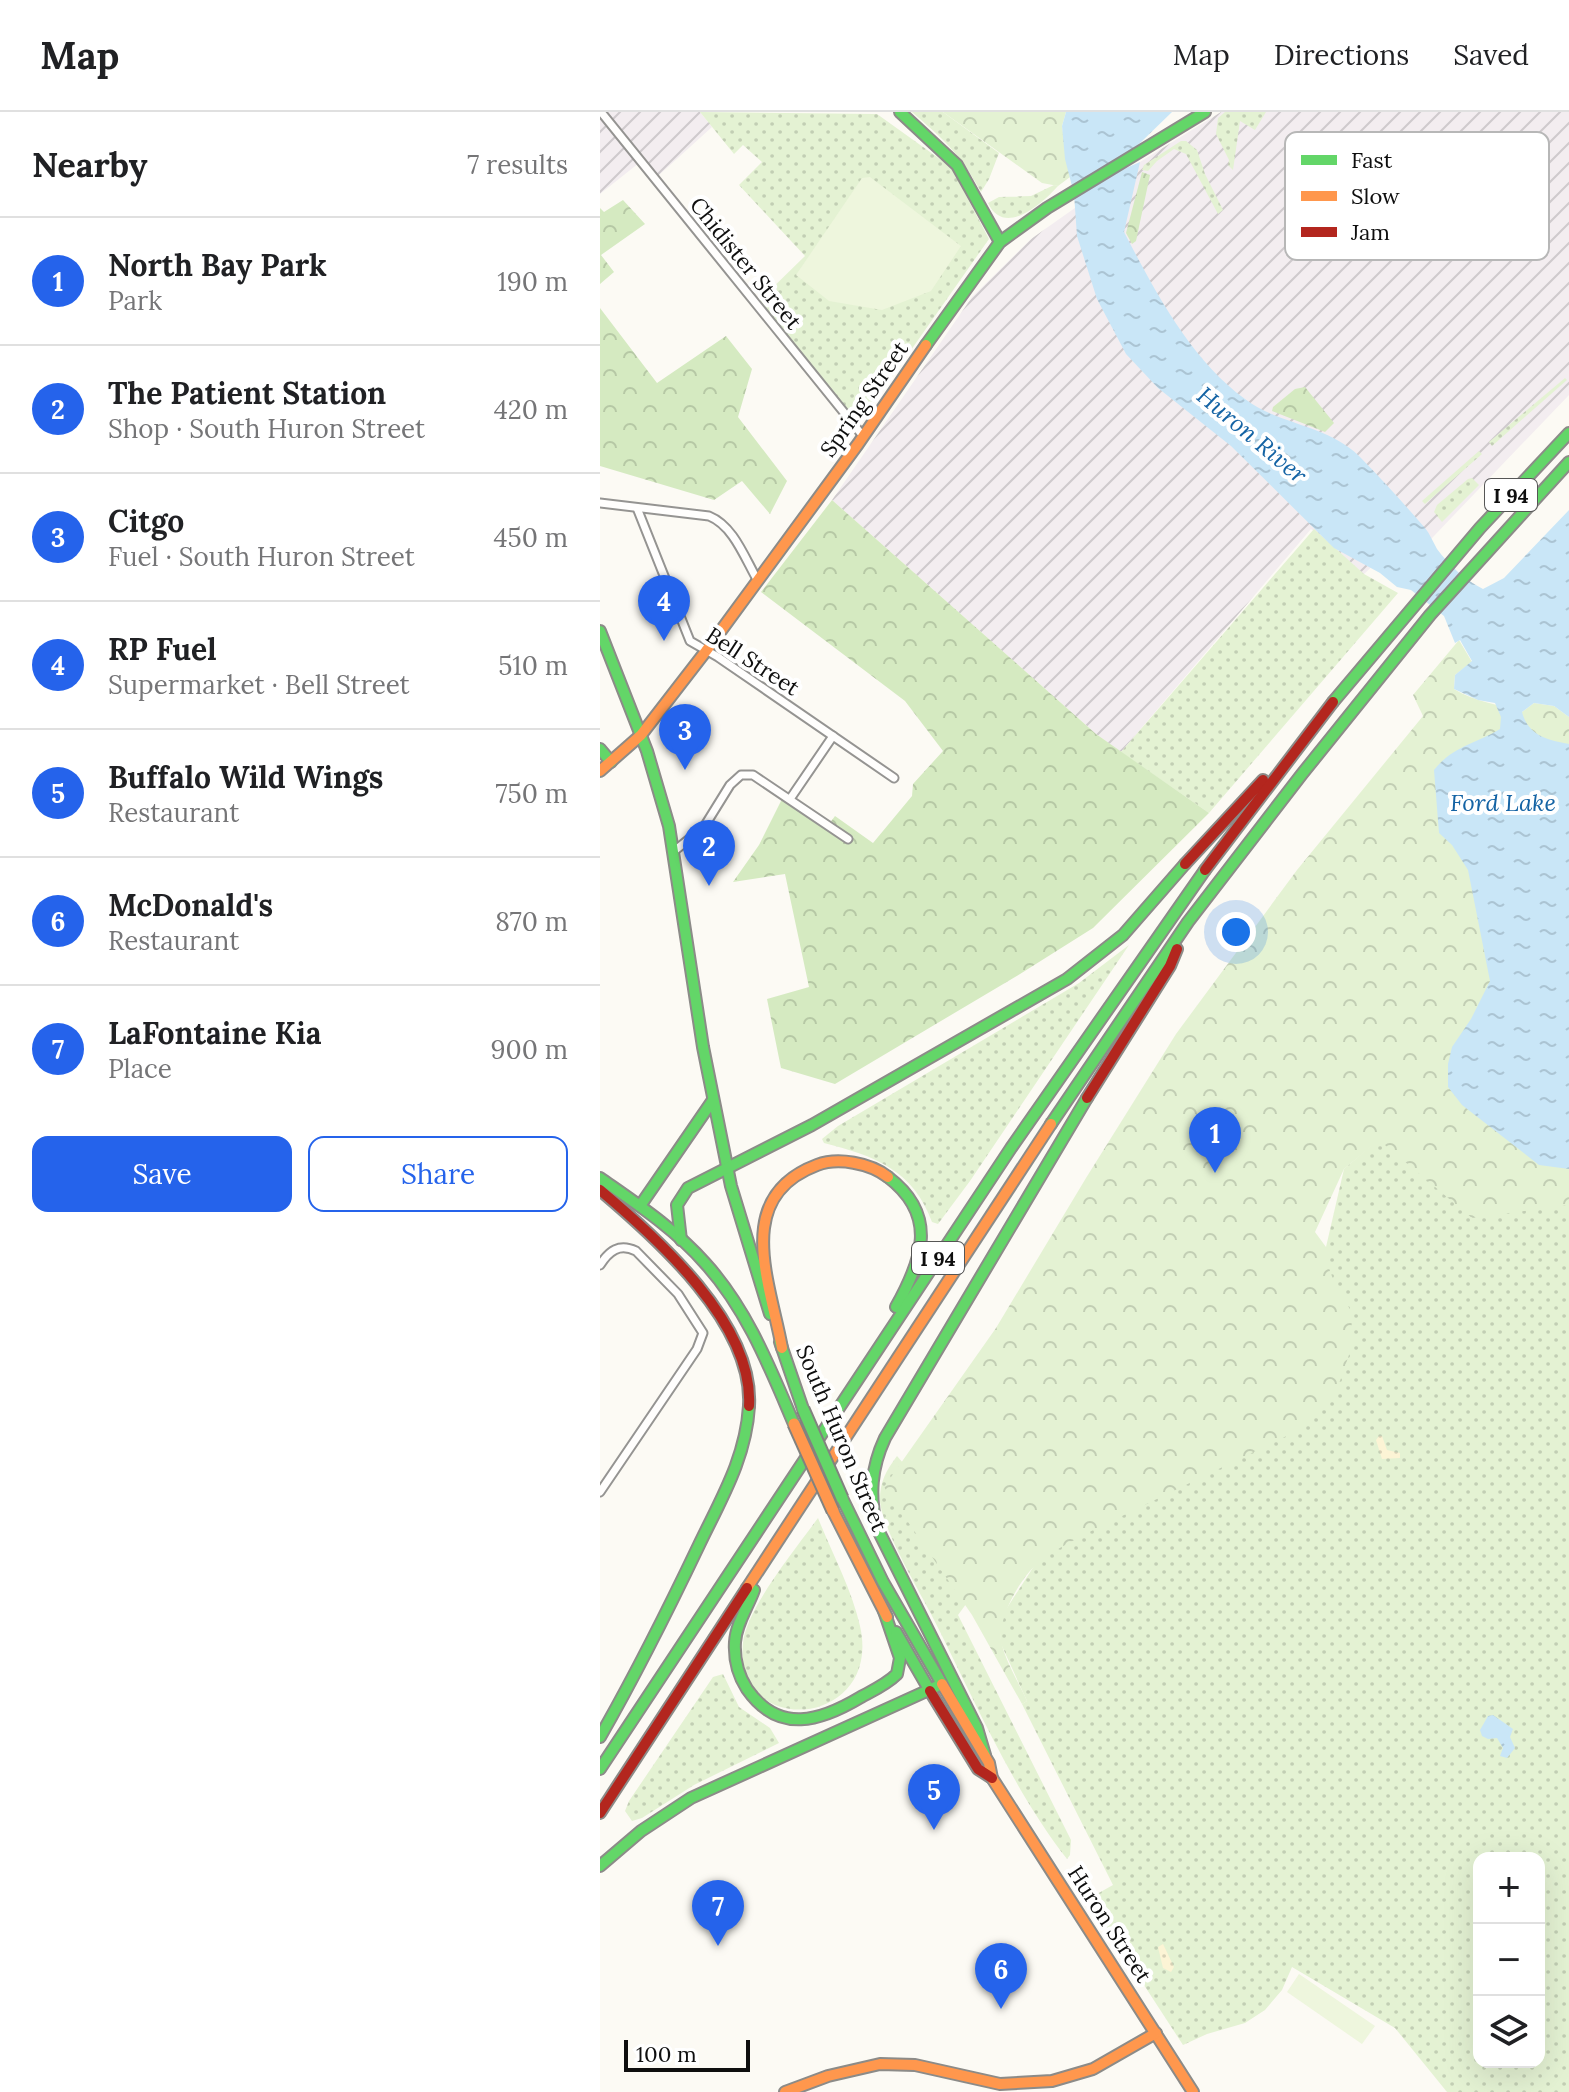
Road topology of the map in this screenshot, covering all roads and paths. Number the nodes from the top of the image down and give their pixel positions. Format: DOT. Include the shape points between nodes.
graph roads {
  1 [pos="601,112"];
  2 [pos="900,112"];
  3 [pos="1205,112"];
  4 [pos="1000,242"];
  5 [pos="1569,433"];
  6 [pos="863,436"];
  7 [pos="1569,462"];
  8 [pos="600,503"];
  9 [pos="637,508"];
  10 [pos="758,581"];
  11 [pos="600,631"];
  12 [pos="706,651"];
  13 [pos="641,735"];
  14 [pos="833,736"];
  15 [pos="600,749"];
  16 [pos="1289,755"];
  17 [pos="611,762"];
  18 [pos="600,771"];
  19 [pos="894,778"];
  20 [pos="790,799"];
  21 [pos="848,839"];
  22 [pos="673,852"];
  23 [pos="1188,922"];
  24 [pos="713,1100"];
  25 [pos="728,1168"];
  26 [pos="600,1178"];
  27 [pos="600,1190"];
  28 [pos="640,1206"];
  29 [pos="681,1240"];
  30 [pos="600,1265"];
  31 [pos="884,1340"];
  32 [pos="782,1348"];
  33 [pos="600,1492"];
  34 [pos="765,1563"];
  35 [pos="884,1611"];
  36 [pos="942,1684"];
  37 [pos="930,1691"];
  38 [pos="600,1737"];
  39 [pos="985,1755"];
  40 [pos="600,1769"];
  41 [pos="992,1778"];
  42 [pos="600,1813"];
  43 [pos="600,1866"];
  44 [pos="1156,2033"];
  45 [pos="1054,2087"];
  46 [pos="785,2092"];
  47 [pos="1193,2092"];
  1 -- 6 [label="street, Chidister Street"];
  2 -- 4 [label="main road" via="957,165"];
  3 -- 4 [label="main road, Spring Street"];
  4 -- 6 [label="main road, Spring Street"];
  5 -- 16 [label="main road, I 94" via="1453,557"];
  6 -- 10 [label="main road, Spring Street"];
  7 -- 23 [label="main road, I 94" via="1430,615"];
  8 -- 9 [label="street"];
  9 -- 10 [label="street" via="709,516 722,523"];
  9 -- 12 [label="street, Bell Street" via="684,631"];
  10 -- 12 [label="main road, Spring Street"];
  11 -- 13 [label="main road, South Huron Street"];
  12 -- 13 [label="main road, Spring Street"];
  12 -- 14 [label="street, Bell Street"];
  13 -- 17 [label="main road, Spring Street"];
  13 -- 22 [label="main road, South Huron Street"];
  14 -- 19 [label="street, Bell Street"];
  14 -- 20 [label="street"];
  15 -- 17 [label="main road"];
  16 -- 25 [label="main road" via="1241,801 1123,935 1067,979"];
  16 -- 31 [label="main road, I 94" via="1152,940"];
  17 -- 18 [label="main road, Spring Street"];
  20 -- 21 [label="street"];
  20 -- 22 [label="street" via="753,775 741,775 704,827"];
  22 -- 24 [label="main road, South Huron Street"];
  23 -- 34 [label="main road, I 94"];
  23 -- 39 [label="main road" via="1170,966 885,1438 872,1472 870,1501 877,1528 977,1728"];
  24 -- 25 [label="main road, South Huron Street"];
  24 -- 28 [label="main road"];
  25 -- 29 [label="main road" via="681,1195 676,1213"];
  25 -- 32 [label="main road, South Huron Street"];
  26 -- 28 [label="main road, South Huron Street"];
  27 -- 38 [label="main road" via="671,1253 713,1306 743,1367 751,1417 742,1453 697,1549"];
  28 -- 29 [label="main road, South Huron Street"];
  29 -- 35 [label="main road, South Huron Street, bridge" via="705,1263 747,1321"];
  30 -- 33 [label="street" via="612,1250 636,1251 678,1294 703,1333"];
  31 -- 32 [label="main road" via="920,1255 920,1221 891,1177 861,1162 829,1160 785,1182 762,1226 764,1265"];
  31 -- 40 [label="main road, I 94"];
  32 -- 36 [label="main road, South Huron Street, bridge" via="842,1498"];
  34 -- 35 [label="main road" via="738,1628 735,1654 750,1694 772,1713 803,1720 821,1717 898,1672 900,1661"];
  34 -- 42 [label="main road, I 94"];
  35 -- 37 [label="main road, South Huron Street"];
  36 -- 37 [label="main road"];
  36 -- 39 [label="main road, South Huron Street"];
  37 -- 41 [label="main road, South Huron Street" via="978,1769"];
  37 -- 43 [label="main road" via="691,1798"];
  39 -- 41 [label="main road, South Huron Street"];
  41 -- 44 [label="main road, Huron Street"];
  44 -- 45 [label="main road"];
  44 -- 47 [label="main road, Huron Street"];
  45 -- 46 [label="main road" via="1000,2084 915,2065 880,2064"];
}
